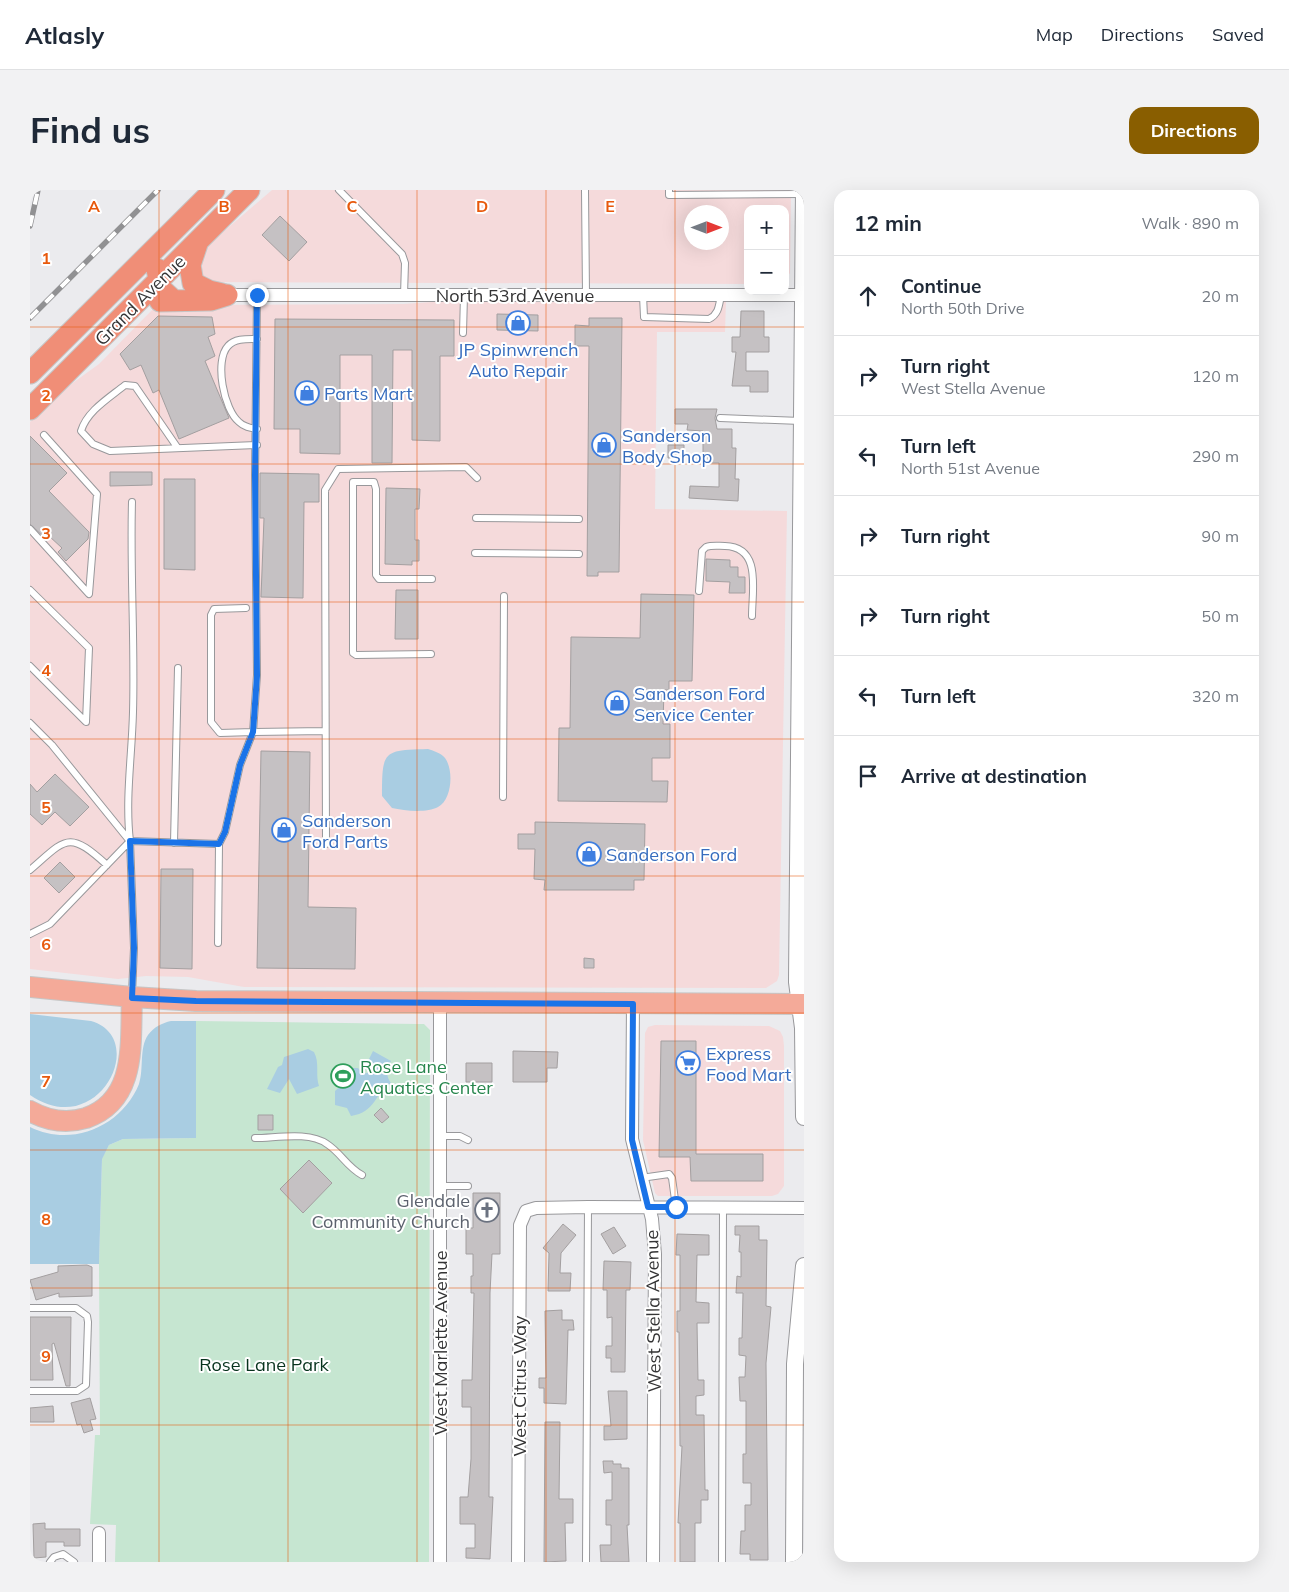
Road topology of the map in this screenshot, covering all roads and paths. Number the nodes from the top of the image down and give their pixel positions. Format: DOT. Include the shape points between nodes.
graph roads {
  1 [pos="214,190"];
  2 [pos="249,190"];
  3 [pos="339,190"];
  4 [pos="585,190"];
  5 [pos="669,190"];
  6 [pos="762,192"];
  7 [pos="804,192"];
  8 [pos="194,210"];
  9 [pos="199,240"];
  10 [pos="158,282"];
  11 [pos="802,294"];
  12 [pos="227,295"];
  13 [pos="257,295"];
  14 [pos="404,295"];
  15 [pos="464,295"];
  16 [pos="586,295"];
  17 [pos="643,295"];
  18 [pos="721,295"];
  19 [pos="173,300"];
  20 [pos="123,316"];
  21 [pos="463,334"];
  22 [pos="257,339"];
  23 [pos="30,373"];
  24 [pos="803,386"];
  25 [pos="30,409"];
  26 [pos="720,418"];
  27 [pos="801,421"];
  28 [pos="257,429"];
  29 [pos="44,435"];
  30 [pos="257,445"];
  31 [pos="176,447"];
  32 [pos="478,478"];
  33 [pos="132,502"];
  34 [pos="476,518"];
  35 [pos="579,519"];
  36 [pos="30,528"];
  37 [pos="474,553"];
  38 [pos="579,554"];
  39 [pos="802,564"];
  40 [pos="432,579"];
  41 [pos="30,590"];
  42 [pos="699,591"];
  43 [pos="504,596"];
  44 [pos="246,608"];
  45 [pos="752,616"];
  46 [pos="431,654"];
  47 [pos="30,666"];
  48 [pos="178,668"];
  49 [pos="802,694"];
  50 [pos="30,724"];
  51 [pos="325,731"];
  52 [pos="253,732"];
  53 [pos="802,732"];
  54 [pos="801,790"];
  55 [pos="503,797"];
  56 [pos="130,841"];
  57 [pos="174,843"];
  58 [pos="219,844"];
  59 [pos="326,844"];
  60 [pos="107,865"];
  61 [pos="30,870"];
  62 [pos="30,934"];
  63 [pos="218,943"];
  64 [pos="30,987"];
  65 [pos="132,998"];
  66 [pos="440,1003"];
  67 [pos="633,1004"];
  68 [pos="802,1004"];
  69 [pos="30,1111"];
  70 [pos="804,1117"];
  71 [pos="440,1136"];
  72 [pos="255,1138"];
  73 [pos="468,1140"];
  74 [pos="362,1175"];
  75 [pos="641,1178"];
  76 [pos="440,1186"];
  77 [pos="468,1186"];
  78 [pos="588,1207"];
  79 [pos="648,1207"];
  80 [pos="676,1207"];
  81 [pos="723,1208"];
  82 [pos="804,1208"];
  83 [pos="804,1266"];
  84 [pos="30,1308"];
  85 [pos="30,1391"];
  86 [pos="99,1533"];
  87 [pos="50,1562"];
  88 [pos="74,1562"];
  89 [pos="99,1562"];
  90 [pos="440,1562"];
  91 [pos="518,1562"];
  92 [pos="586,1562"];
  93 [pos="653,1562"];
  94 [pos="722,1562"];
  95 [pos="794,1562"];
  1 -- 8 [label="highway, Grand Avenue"];
  2 -- 9 [label="highway, Grand Avenue"];
  3 -- 14 [label="lane" via="402,254 405,263"];
  4 -- 16 [label="lane"];
  5 -- 6 [label="lane" via="669,195 738,196"];
  6 -- 7 [label="lane"];
  7 -- 11 [label="street"];
  8 -- 10 [label="highway" via="190,229 159,261"];
  8 -- 23 [label="highway, Grand Avenue"];
  9 -- 10 [label="highway, Grand Avenue"];
  9 -- 12 [label="highway" via="190,265 193,283"];
  10 -- 19 [label="highway"];
  10 -- 20 [label="highway, Grand Avenue"];
  11 -- 18 [label="street, North 53rd Avenue"];
  11 -- 24 [label="street"];
  12 -- 13 [label="street, North 53rd Avenue"];
  12 -- 19 [label="highway" via="211,300"];
  13 -- 14 [label="street, North 53rd Avenue"];
  13 -- 22 [label="lane"];
  14 -- 15 [label="street, North 53rd Avenue"];
  15 -- 16 [label="street, North 53rd Avenue"];
  15 -- 21 [label="lane"];
  16 -- 17 [label="street, North 53rd Avenue"];
  17 -- 18 [label="street, North 53rd Avenue"];
  17 -- 18 [label="lane" via="644,317 709,319 719,309"];
  19 -- 20 [label="highway" via="149,302"];
  20 -- 25 [label="highway, Grand Avenue"];
  22 -- 28 [label="lane"];
  22 -- 28 [label="lane" via="239,340 228,345 220,367 231,412 238,422"];
  24 -- 27 [label="street"];
  26 -- 27 [label="lane"];
  27 -- 39 [label="street"];
  28 -- 30 [label="lane"];
  29 -- 36 [label="lane" via="97,494 90,594"];
  30 -- 31 [label="lane"];
  30 -- 52 [label="lane" via="257,676"];
  31 -- 31 [label="lane" via="110,451 93,444 81,431 84,420 111,396 125,385 135,386"];
  32 -- 51 [label="lane" via="466,467 338,469 325,490"];
  33 -- 56 [label="lane" via="133,711 127,820"];
  34 -- 35 [label="lane"];
  37 -- 38 [label="lane"];
  39 -- 49 [label="street"];
  40 -- 46 [label="lane" via="379,579 376,575 376,489 374,482 353,482 353,653"];
  41 -- 47 [label="lane" via="88,648 86,722"];
  42 -- 45 [label="lane" via="702,551 706,547 733,546 744,551 752,565"];
  43 -- 55 [label="lane"];
  44 -- 52 [label="lane" via="218,608 211,615 211,722 220,733"];
  48 -- 57 [label="lane"];
  49 -- 53 [label="street"];
  50 -- 56 [label="lane" via="52,745"];
  51 -- 52 [label="lane"];
  51 -- 59 [label="lane"];
  52 -- 58 [label="lane" via="240,765 225,832"];
  53 -- 54 [label="street"];
  54 -- 68 [label="street" via="797,982"];
  56 -- 57 [label="lane"];
  56 -- 60 [label="lane"];
  56 -- 65 [label="lane" via="134,948"];
  57 -- 58 [label="lane"];
  58 -- 63 [label="lane"];
  60 -- 61 [label="lane" via="86,846 66,842"];
  60 -- 62 [label="lane" via="50,924"];
  64 -- 65 [label="main road"];
  65 -- 66 [label="main road"];
  65 -- 69 [label="main road" via="128,1072 116,1098 97,1113 69,1122 50,1120"];
  66 -- 67 [label="main road"];
  66 -- 71 [label="street, West Marlette Avenue"];
  67 -- 68 [label="main road"];
  67 -- 75 [label="street, West Stella Avenue" via="632,1140"];
  68 -- 70 [label="street"];
  71 -- 73 [label="lane" via="460,1136"];
  71 -- 76 [label="street, West Marlette Avenue"];
  72 -- 74 [label="lane" via="314,1138 328,1144 351,1169"];
  75 -- 79 [label="street, West Stella Avenue"];
  75 -- 80 [label="lane" via="669,1174"];
  76 -- 77 [label="lane"];
  76 -- 90 [label="street, West Marlette Avenue"];
  78 -- 79 [label="street"];
  78 -- 91 [label="street, West Citrus Way" via="536,1208 526,1211 520,1225"];
  78 -- 92 [label="lane"];
  79 -- 80 [label="street"];
  79 -- 93 [label="street, West Stella Avenue" via="655,1254"];
  80 -- 81 [label="street"];
  81 -- 82 [label="street"];
  81 -- 94 [label="lane"];
  83 -- 95 [label="street" via="794,1364"];
  84 -- 85 [label="lane" via="76,1308 83,1311 87,1316 88,1342 86,1385 77,1391"];
  86 -- 89 [label="street"];
  87 -- 88 [label="lane" via="63,1554"];
}
